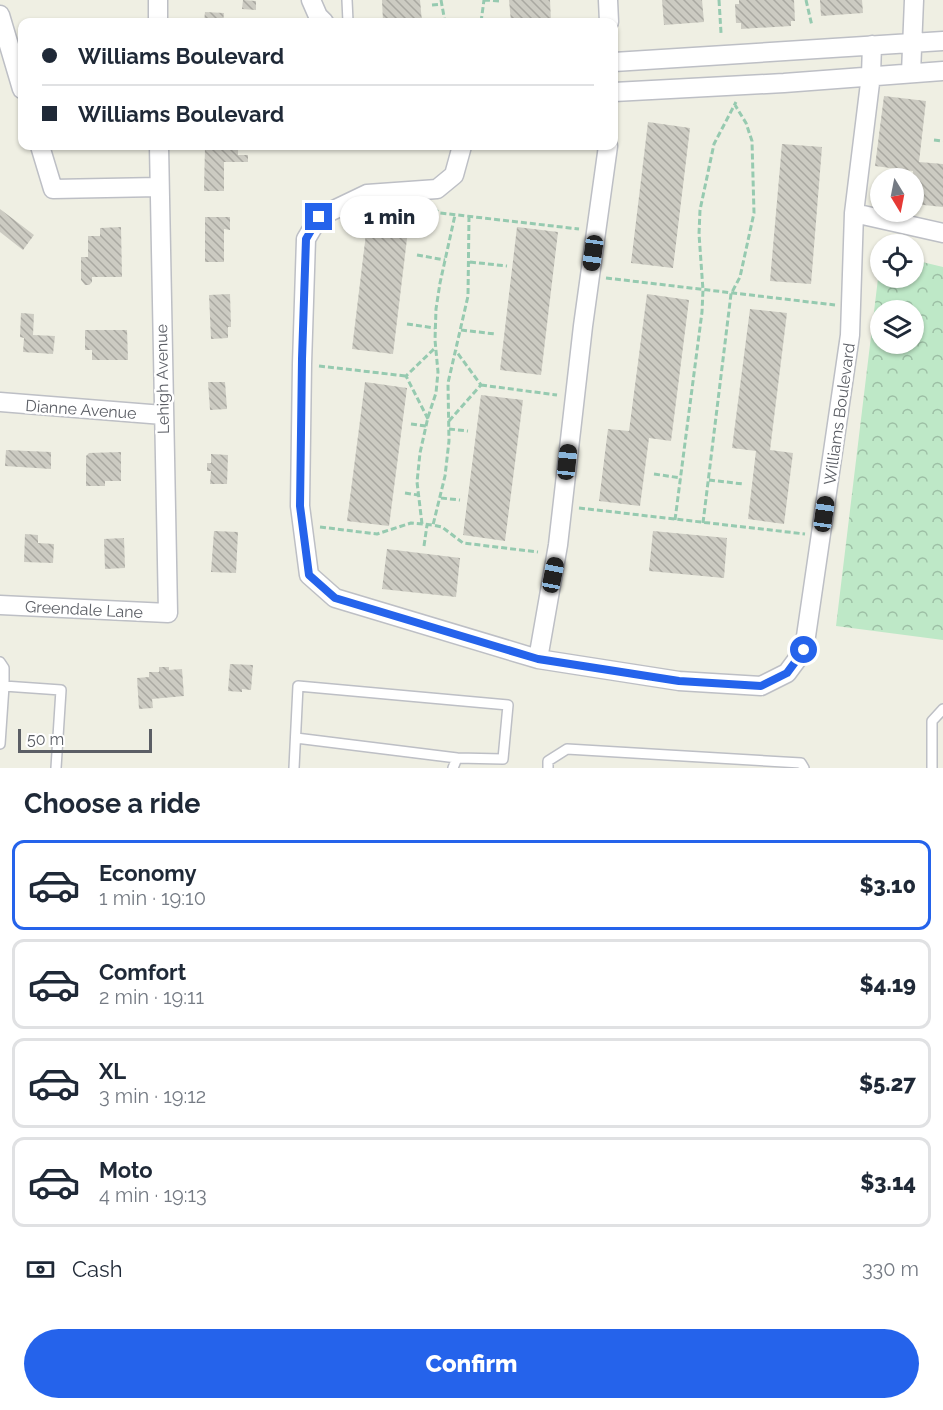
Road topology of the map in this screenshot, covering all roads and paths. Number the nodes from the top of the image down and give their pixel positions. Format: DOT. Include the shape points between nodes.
graph roads {
  1 [pos="158,0"];
  2 [pos="311,0"];
  3 [pos="347,0"];
  4 [pos="484,0"];
  5 [pos="500,0"];
  6 [pos="608,0"];
  7 [pos="719,0"];
  8 [pos="806,0"];
  9 [pos="914,0"];
  10 [pos="441,2"];
  11 [pos="432,5"];
  12 [pos="0,15"];
  13 [pos="158,18"];
  14 [pos="320,18"];
  15 [pos="348,18"];
  16 [pos="444,18"];
  17 [pos="482,18"];
  18 [pos="609,18"];
  19 [pos="812,27"];
  20 [pos="721,33"];
  21 [pos="943,42"];
  22 [pos="913,43"];
  23 [pos="872,45"];
  24 [pos="618,62"];
  25 [pos="943,71"];
  26 [pos="911,73"];
  27 [pos="871,75"];
  28 [pos="18,76"];
  29 [pos="736,86"];
  30 [pos="618,92"];
  31 [pos="735,105"];
  32 [pos="934,140"];
  33 [pos="943,141"];
  34 [pos="41,150"];
  35 [pos="159,150"];
  36 [pos="461,150"];
  37 [pos="607,150"];
  38 [pos="159,187"];
  39 [pos="432,208"];
  40 [pos="854,213"];
  41 [pos="455,215"];
  42 [pos="469,216"];
  43 [pos="596,230"];
  44 [pos="943,233"];
  45 [pos="417,255"];
  46 [pos="445,260"];
  47 [pos="470,262"];
  48 [pos="507,266"];
  49 [pos="590,275"];
  50 [pos="703,290"];
  51 [pos="731,294"];
  52 [pos="851,307"];
  53 [pos="407,324"];
  54 [pos="435,328"];
  55 [pos="461,330"];
  56 [pos="495,334"];
  57 [pos="435,348"];
  58 [pos="456,351"];
  59 [pos="302,364"];
  60 [pos="406,376"];
  61 [pos="481,385"];
  62 [pos="575,397"];
  63 [pos="0,402"];
  64 [pos="163,415"];
  65 [pos="428,419"];
  66 [pos="448,421"];
  67 [pos="411,424"];
  68 [pos="426,426"];
  69 [pos="449,429"];
  70 [pos="468,431"];
  71 [pos="654,474"];
  72 [pos="681,478"];
  73 [pos="708,480"];
  74 [pos="743,484"];
  75 [pos="405,493"];
  76 [pos="418,495"];
  77 [pos="441,498"];
  78 [pos="460,500"];
  79 [pos="562,506"];
  80 [pos="675,519"];
  81 [pos="703,523"];
  82 [pos="425,525"];
  83 [pos="433,525"];
  84 [pos="303,527"];
  85 [pos="820,536"];
  86 [pos="424,546"];
  87 [pos="557,554"];
  88 [pos="0,605"];
  89 [pos="168,613"];
  90 [pos="538,659"];
  91 [pos="0,662"];
  92 [pos="4,686"];
  93 [pos="943,709"];
  94 [pos="296,738"];
  95 [pos="0,744"];
  96 [pos="457,758"];
  97 [pos="56,768"];
  98 [pos="294,768"];
  99 [pos="453,768"];
  100 [pos="548,768"];
  101 [pos="804,768"];
  102 [pos="932,768"];
  1 -- 13 [label="street"];
  2 -- 14 [label="street"];
  3 -- 15 [label="lane"];
  4 -- 5 [label="path"];
  4 -- 17 [label="path"];
  6 -- 18 [label="street"];
  7 -- 20 [label="path"];
  8 -- 19 [label="path"];
  9 -- 22 [label="street"];
  10 -- 11 [label="path"];
  10 -- 16 [label="path"];
  12 -- 28 [label="street"];
  21 -- 22 [label="street"];
  22 -- 23 [label="street"];
  22 -- 26 [label="street"];
  23 -- 24 [label="street"];
  23 -- 27 [label="street, Williams Boulevard"];
  25 -- 26 [label="street"];
  26 -- 27 [label="street"];
  27 -- 29 [label="street"];
  27 -- 40 [label="street, Williams Boulevard"];
  29 -- 30 [label="street"];
  29 -- 31 [label="path"];
  31 -- 50 [label="path" via="714,144 700,210"];
  31 -- 51 [label="path" via="752,141 754,213 740,277"];
  32 -- 33 [label="path"];
  34 -- 38 [label="street" via="53,189"];
  35 -- 38 [label="street, Lehigh Avenue"];
  36 -- 59 [label="street, Williams Boulevard" via="453,175 437,189 367,194 319,217 306,239"];
  37 -- 43 [label="street"];
  38 -- 64 [label="street, Lehigh Avenue"];
  39 -- 41 [label="path"];
  40 -- 44 [label="street"];
  40 -- 52 [label="street, Williams Boulevard"];
  41 -- 42 [label="path"];
  41 -- 46 [label="path"];
  42 -- 43 [label="path"];
  42 -- 47 [label="path"];
  43 -- 49 [label="street"];
  45 -- 46 [label="path"];
  46 -- 54 [label="path"];
  47 -- 48 [label="path"];
  47 -- 55 [label="path"];
  49 -- 50 [label="path"];
  49 -- 62 [label="street"];
  50 -- 51 [label="path"];
  50 -- 72 [label="path"];
  51 -- 52 [label="path"];
  51 -- 73 [label="path"];
  52 -- 85 [label="street, Williams Boulevard"];
  53 -- 54 [label="path"];
  54 -- 57 [label="path"];
  55 -- 56 [label="path"];
  55 -- 58 [label="path"];
  57 -- 60 [label="path"];
  57 -- 65 [label="path" via="438,383"];
  58 -- 61 [label="path"];
  58 -- 66 [label="path" via="448,383"];
  59 -- 60 [label="path"];
  59 -- 84 [label="street, Williams Boulevard"];
  60 -- 65 [label="path"];
  61 -- 62 [label="path"];
  61 -- 66 [label="path"];
  62 -- 79 [label="street"];
  63 -- 64 [label="street, Dianne Avenue"];
  64 -- 89 [label="street, Lehigh Avenue"];
  65 -- 68 [label="path"];
  66 -- 69 [label="path"];
  67 -- 68 [label="path"];
  68 -- 76 [label="path"];
  69 -- 70 [label="path"];
  69 -- 77 [label="path"];
  71 -- 72 [label="path"];
  72 -- 80 [label="path"];
  73 -- 74 [label="path"];
  73 -- 81 [label="path"];
  75 -- 76 [label="path"];
  76 -- 82 [label="path"];
  77 -- 78 [label="path"];
  77 -- 83 [label="path"];
  79 -- 80 [label="path"];
  79 -- 87 [label="street"];
  80 -- 81 [label="path"];
  81 -- 85 [label="path"];
  82 -- 83 [label="path"];
  82 -- 84 [label="path" via="411,524 377,534"];
  82 -- 86 [label="path"];
  83 -- 87 [label="path" via="463,543"];
  84 -- 90 [label="street, Williams Boulevard" via="309,575 335,598"];
  85 -- 90 [label="street, Williams Boulevard" via="804,650 787,673 761,686 679,681"];
  87 -- 90 [label="street"];
  88 -- 89 [label="street, Greendale Lane"];
  91 -- 92 [label="lane"];
  92 -- 95 [label="lane"];
  92 -- 97 [label="lane" via="61,690"];
  93 -- 102 [label="lane" via="932,721"];
  94 -- 96 [label="lane"];
  94 -- 96 [label="lane" via="298,686 508,705 503,759"];
  94 -- 98 [label="lane"];
  96 -- 99 [label="lane"];
  100 -- 101 [label="lane" via="548,761 567,749 801,763"];
}
